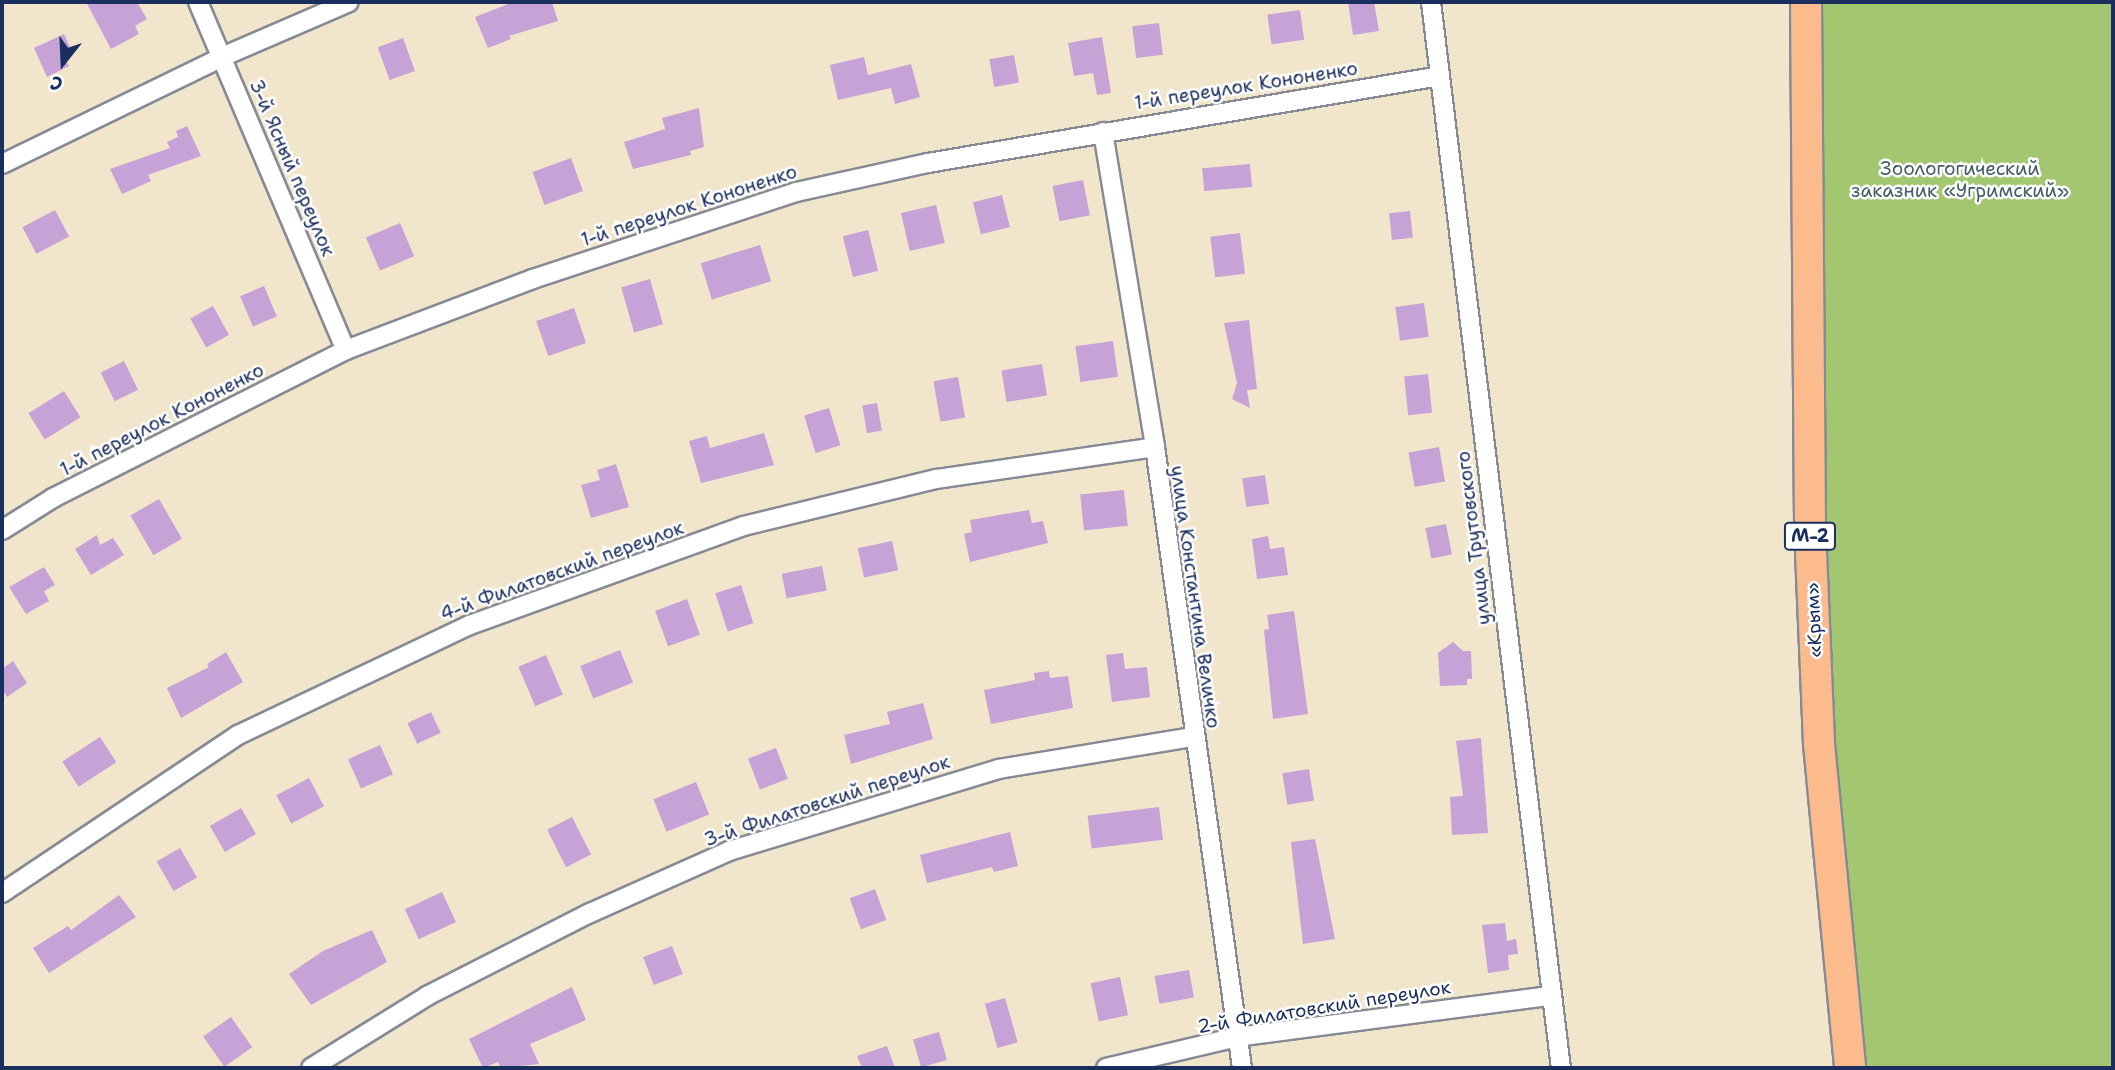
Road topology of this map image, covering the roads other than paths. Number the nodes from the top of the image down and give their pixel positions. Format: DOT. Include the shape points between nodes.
graph roads {
  1 [pos="198,2"];
  2 [pos="349,2"];
  3 [pos="1431,2"];
  4 [pos="1806,2"];
  5 [pos="222,57"];
  6 [pos="1440,76"];
  7 [pos="1103,132"];
  8 [pos="2,164"];
  9 [pos="346,350"];
  10 [pos="1154,447"];
  11 [pos="2,530"];
  12 [pos="1193,737"];
  13 [pos="2,893"];
  14 [pos="1550,996"];
  15 [pos="1237,1037"];
  16 [pos="311,1068"];
  17 [pos="1106,1068"];
  18 [pos="1242,1068"];
  19 [pos="1561,1068"];
  20 [pos="1850,1068"];
  1 -- 5 [label="street, 3-й Ясный переулок"];
  2 -- 5 [label="street"];
  3 -- 6 [label="street, улица Трутовского"];
  4 -- 20 [label="highway, «Крым» / М-2" via="1810,541 1819,744"];
  5 -- 8 [label="street"];
  5 -- 9 [label="street, 3-й Ясный переулок"];
  6 -- 7 [label="street, 1-й переулок Кононенко"];
  6 -- 14 [label="street, улица Трутовского"];
  7 -- 9 [label="street, 1-й переулок Кононенко" via="796,192 533,279"];
  7 -- 10 [label="street, улица Константина Величко"];
  9 -- 11 [label="street, 1-й переулок Кононенко" via="52,498"];
  10 -- 12 [label="street, улица Константина Величко"];
  10 -- 13 [label="street, 4-й Филатовский переулок" via="936,479 743,526 470,625 238,736"];
  12 -- 15 [label="street, улица Константина Величко"];
  12 -- 16 [label="street, 3-й Филатовский переулок" via="999,769 729,851 590,912 427,996"];
  14 -- 15 [label="street, 2-й Филатовский переулок"];
  14 -- 19 [label="street, улица Трутовского"];
  15 -- 17 [label="street, 2-й Филатовский переулок"];
  15 -- 18 [label="street, улица Константина Величко"];
}
